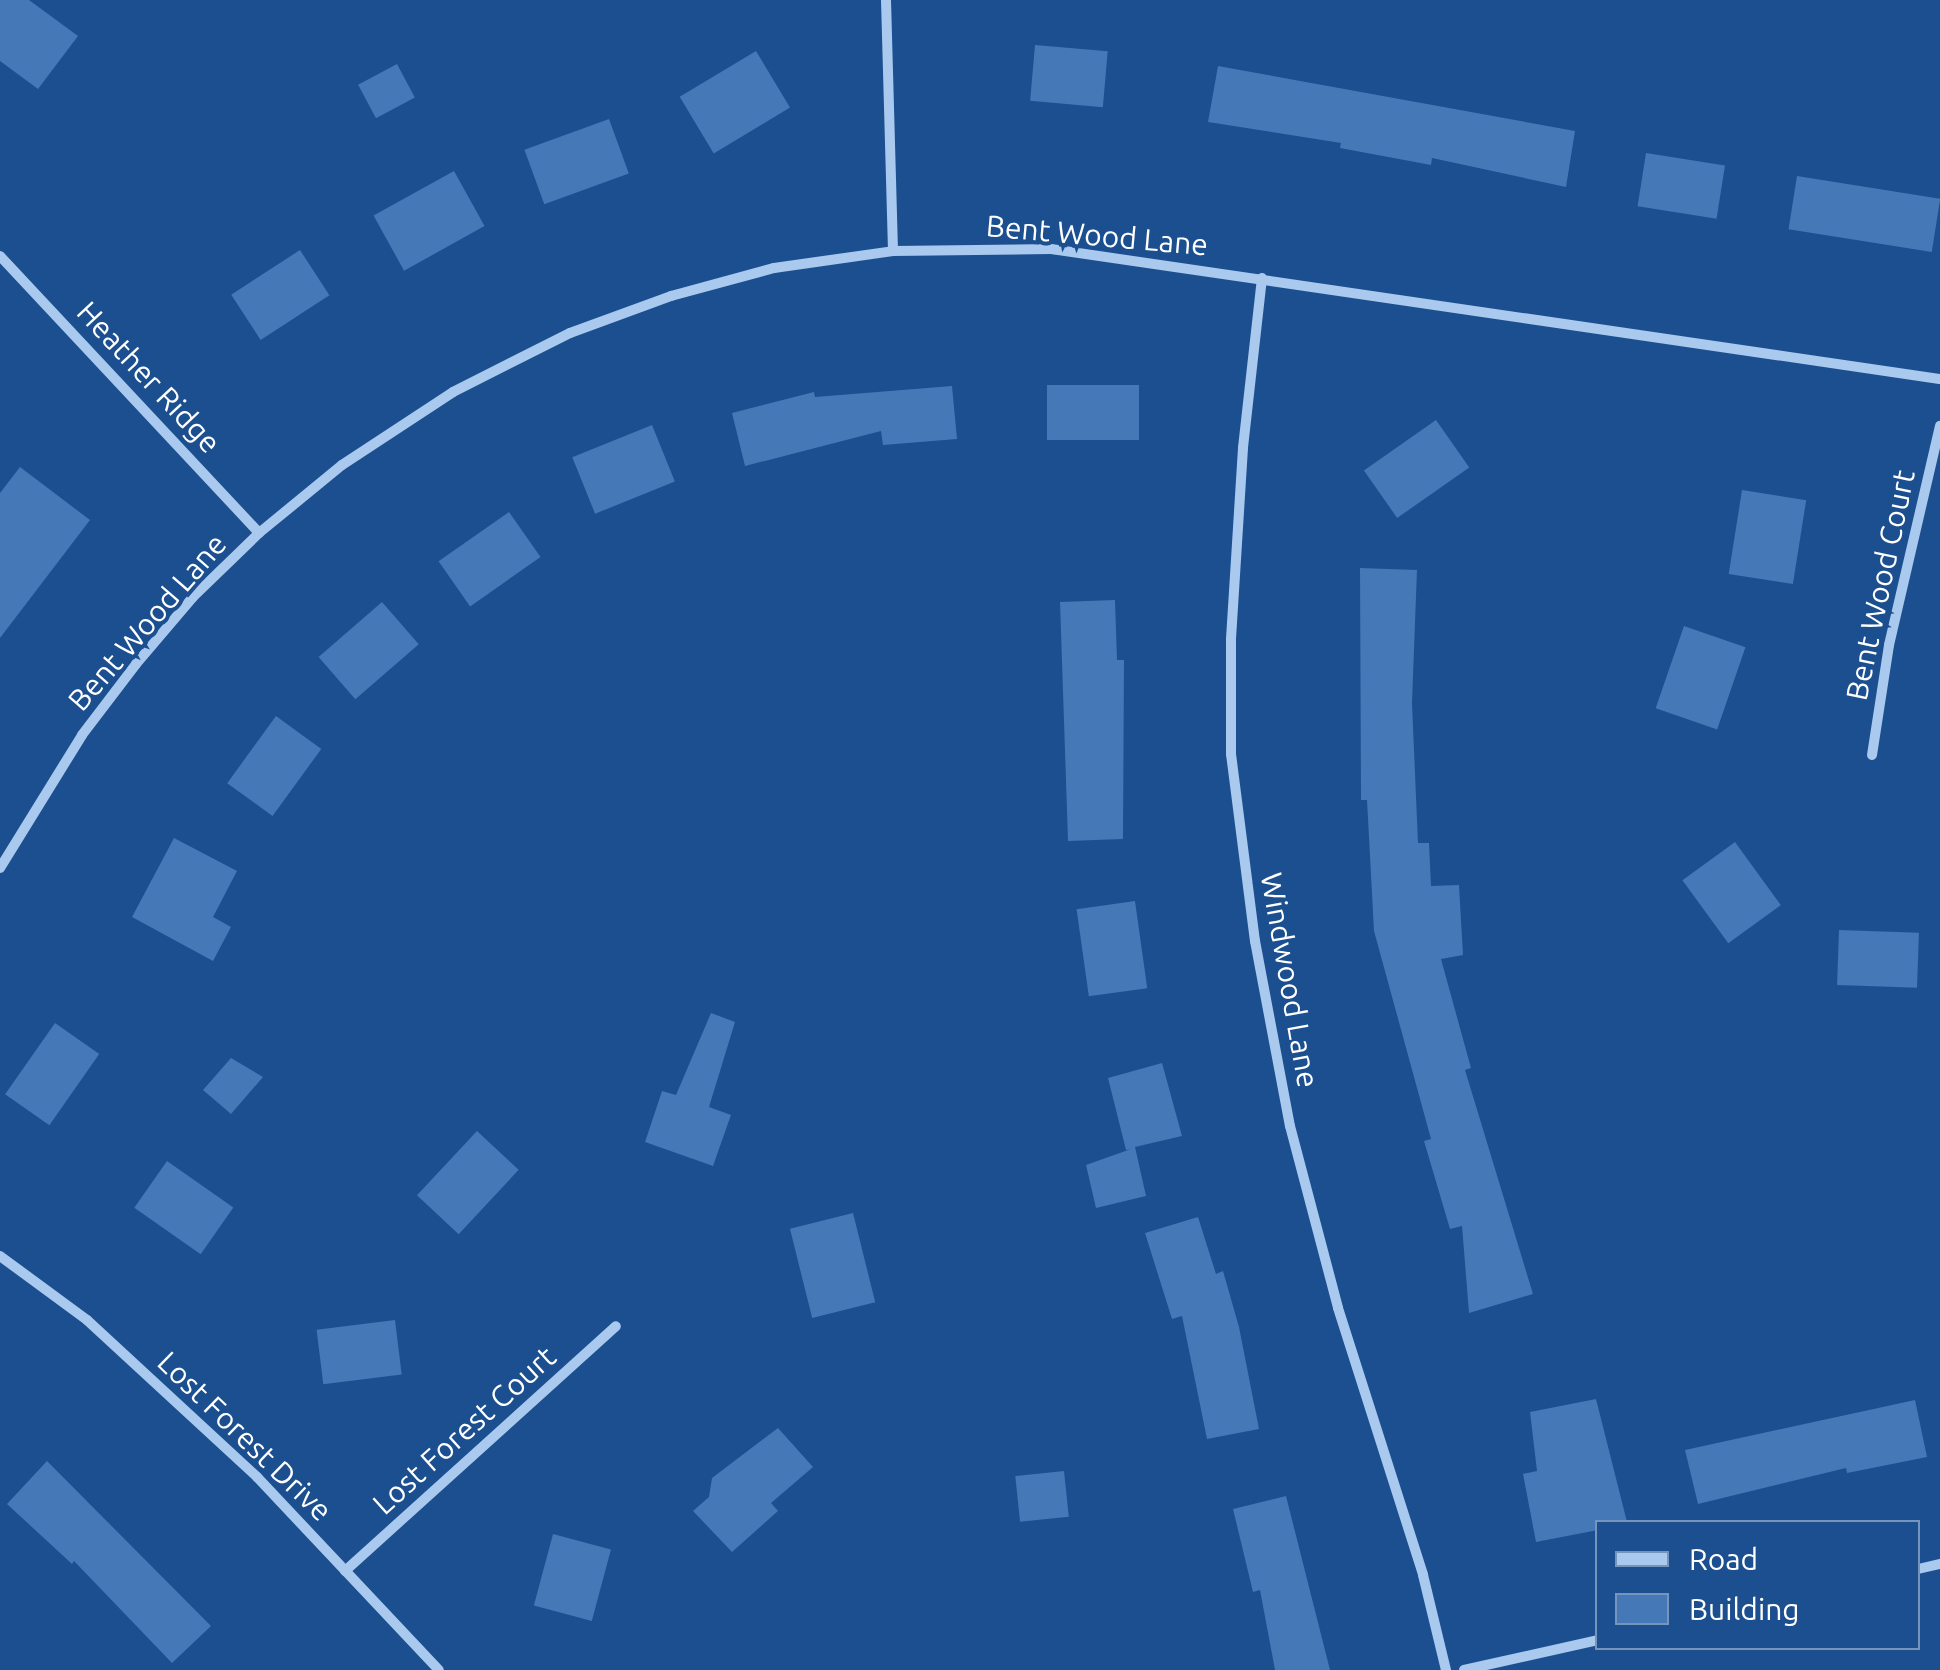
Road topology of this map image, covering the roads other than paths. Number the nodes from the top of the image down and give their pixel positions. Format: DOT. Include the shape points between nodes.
graph roads {
  1 [pos="886,0"];
  2 [pos="894,250"];
  3 [pos="0,256"];
  4 [pos="1262,278"];
  5 [pos="1940,379"];
  6 [pos="1940,426"];
  7 [pos="259,533"];
  8 [pos="1872,755"];
  9 [pos="0,868"];
  10 [pos="0,1256"];
  11 [pos="616,1326"];
  12 [pos="345,1570"];
  13 [pos="1595,1641"];
  14 [pos="439,1670"];
  15 [pos="1446,1670"];
  16 [pos="1464,1670"];
  1 -- 2 [label="street"];
  2 -- 4 [label="street, Bent Wood Lane" via="1051,249"];
  2 -- 7 [label="street, Bent Wood Lane" via="774,268 570,333 453,392 342,465"];
  3 -- 7 [label="street, Heather Ridge"];
  4 -- 5 [label="street, Bent Wood Lane"];
  4 -- 15 [label="street, Windwood Lane" via="1242,448 1231,639 1231,754 1252,922 1290,1126"];
  6 -- 8 [label="street, Bent Wood Court" via="1889,645"];
  7 -- 9 [label="street, Bent Wood Lane" via="136,664 82,735"];
  10 -- 12 [label="street, Lost Forest Drive" via="87,1320 257,1477"];
  11 -- 12 [label="street, Lost Forest Court"];
  12 -- 14 [label="street, Lost Forest Drive"];
  13 -- 16 [label="street"];
}
